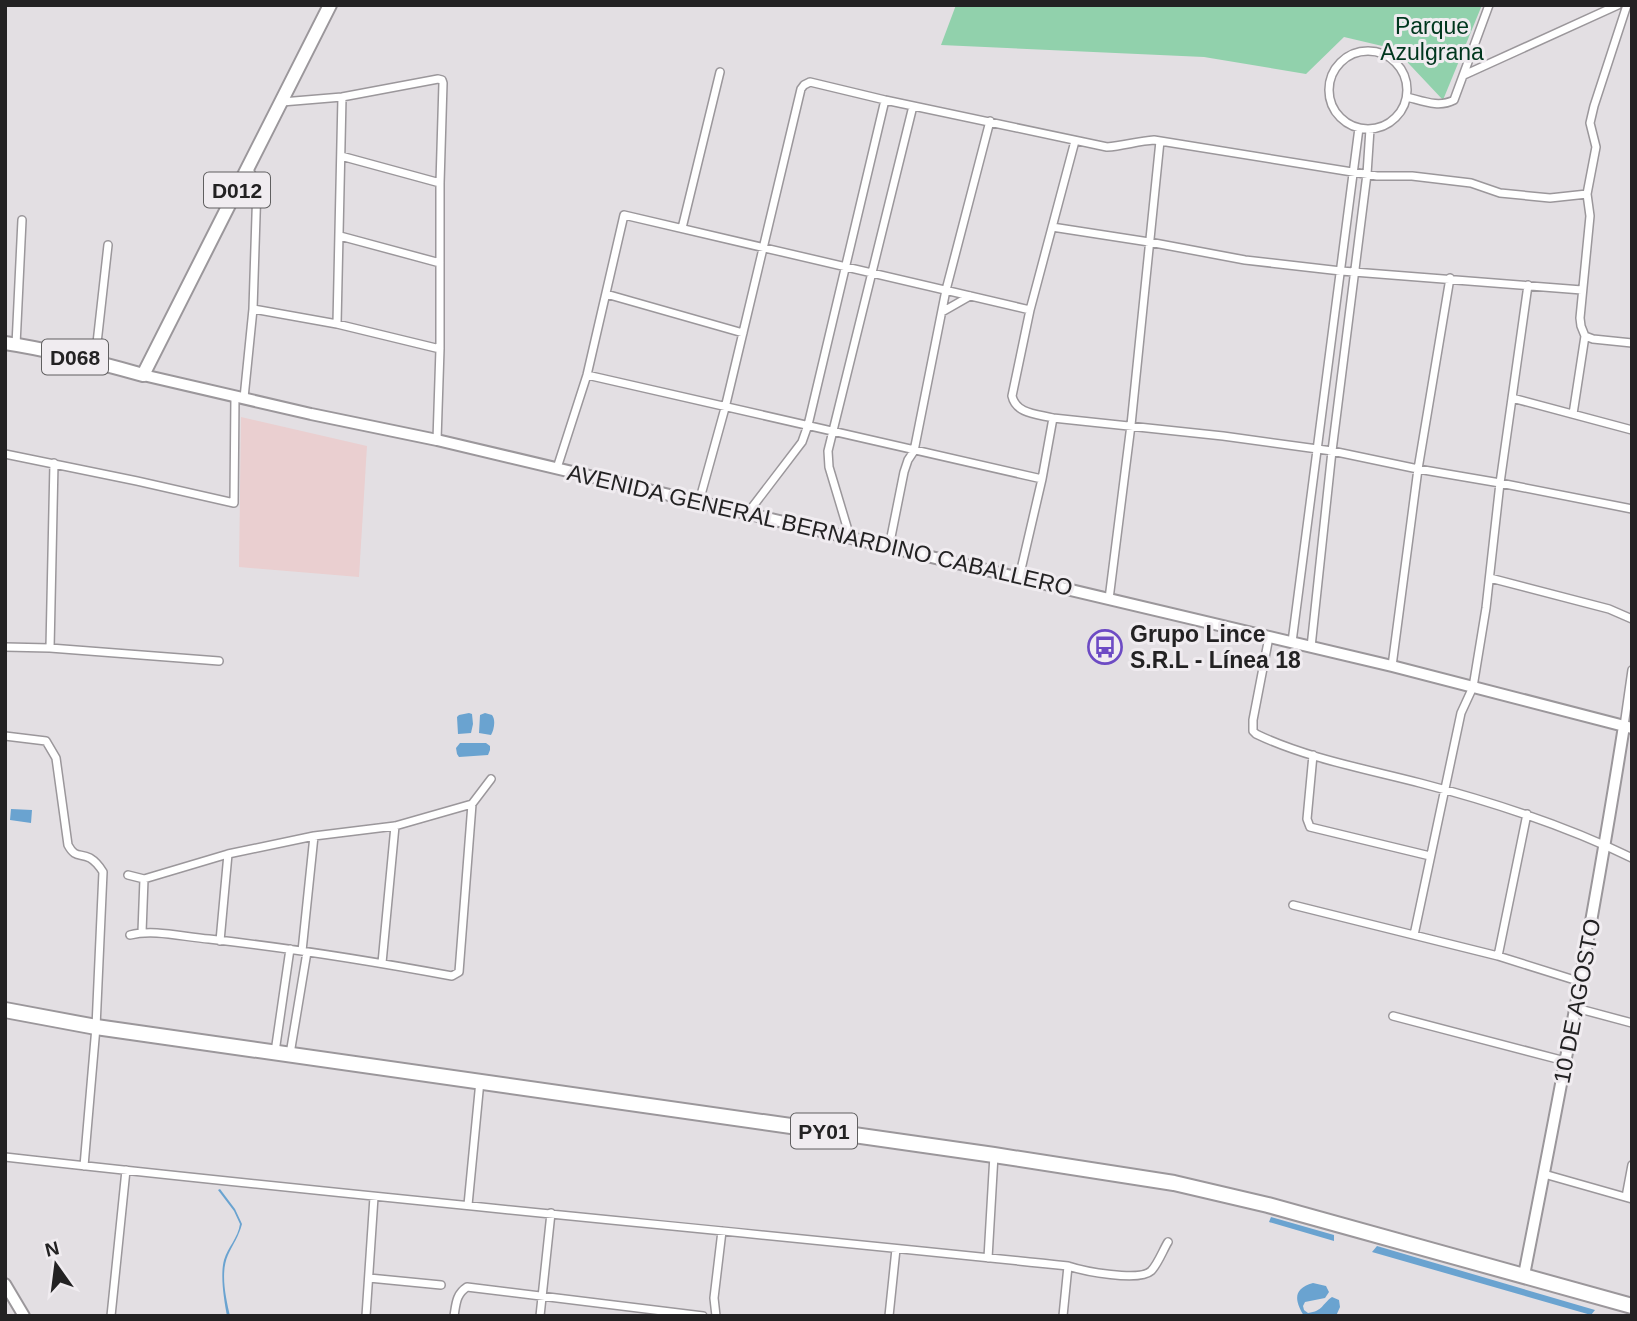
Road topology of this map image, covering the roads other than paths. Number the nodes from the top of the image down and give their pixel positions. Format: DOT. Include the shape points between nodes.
graph roads {
  1 [pos="330,5"];
  2 [pos="1489,5"];
  3 [pos="1618,5"];
  4 [pos="1627,5"];
  5 [pos="720,72"];
  6 [pos="1464,75"];
  7 [pos="342,97"];
  8 [pos="1406,97"];
  9 [pos="885,100"];
  10 [pos="282,102"];
  11 [pos="913,106"];
  12 [pos="990,121"];
  13 [pos="1359,128"];
  14 [pos="1370,129"];
  15 [pos="1076,141"];
  16 [pos="1160,141"];
  17 [pos="341,156"];
  18 [pos="248,169"];
  19 [pos="1353,171"];
  20 [pos="1367,174"];
  21 [pos="440,183"];
  22 [pos="1587,194"];
  23 [pos="22,220"];
  24 [pos="1052,227"];
  25 [pos="682,228"];
  26 [pos="340,236"];
  27 [pos="1149,242"];
  28 [pos="108,244"];
  29 [pos="764,248"];
  30 [pos="440,263"];
  31 [pos="844,267"];
  32 [pos="1341,271"];
  33 [pos="1354,271"];
  34 [pos="871,273"];
  35 [pos="1450,278"];
  36 [pos="1528,285"];
  37 [pos="946,290"];
  38 [pos="1582,290"];
  39 [pos="606,295"];
  40 [pos="971,296"];
  41 [pos="253,309"];
  42 [pos="1030,310"];
  43 [pos="942,312"];
  44 [pos="337,324"];
  45 [pos="743,333"];
  46 [pos="1586,336"];
  47 [pos="1632,343"];
  48 [pos="10,344"];
  49 [pos="440,349"];
  50 [pos="95,361"];
  51 [pos="143,375"];
  52 [pos="587,375"];
  53 [pos="240,397"];
  54 [pos="1512,398"];
  55 [pos="725,408"];
  56 [pos="1573,414"];
  57 [pos="1053,418"];
  58 [pos="808,425"];
  59 [pos="1131,425"];
  60 [pos="1632,429"];
  61 [pos="831,431"];
  62 [pos="437,440"];
  63 [pos="1318,450"];
  64 [pos="914,451"];
  65 [pos="1332,451"];
  66 [pos="5,454"];
  67 [pos="54,463"];
  68 [pos="557,468"];
  69 [pos="1418,469"];
  70 [pos="1042,480"];
  71 [pos="1500,483"];
  72 [pos="699,502"];
  73 [pos="1632,509"];
  74 [pos="747,514"];
  75 [pos="850,537"];
  76 [pos="889,547"];
  77 [pos="1019,578"];
  78 [pos="1490,578"];
  79 [pos="1109,599"];
  80 [pos="1296,615"];
  81 [pos="1314,618"];
  82 [pos="1632,619"];
  83 [pos="1269,637"];
  84 [pos="1292,642"];
  85 [pos="1311,647"];
  86 [pos="5,648"];
  87 [pos="50,648"];
  88 [pos="219,661"];
  89 [pos="1392,666"];
  90 [pos="1632,670"];
  91 [pos="1473,687"];
  92 [pos="1628,727"];
  93 [pos="5,736"];
  94 [pos="1313,755"];
  95 [pos="491,779"];
  96 [pos="1445,789"];
  97 [pos="472,804"];
  98 [pos="1527,814"];
  99 [pos="395,826"];
  100 [pos="314,836"];
  101 [pos="1605,845"];
  102 [pos="228,854"];
  103 [pos="1430,856"];
  104 [pos="1632,858"];
  105 [pos="128,875"];
  106 [pos="145,879"];
  107 [pos="1293,905"];
  108 [pos="142,932"];
  109 [pos="130,935"];
  110 [pos="1414,935"];
  111 [pos="220,941"];
  112 [pos="290,949"];
  113 [pos="304,951"];
  114 [pos="1498,956"];
  115 [pos="382,963"];
  116 [pos="1581,982"];
  117 [pos="1576,1008"];
  118 [pos="5,1010"];
  119 [pos="1393,1016"];
  120 [pos="1632,1023"];
  121 [pos="96,1027"];
  122 [pos="283,1053"];
  123 [pos="1565,1061"];
  124 [pos="480,1082"];
  125 [pos="994,1155"];
  126 [pos="5,1157"];
  127 [pos="1632,1165"];
  128 [pos="84,1166"];
  129 [pos="126,1170"];
  130 [pos="1544,1174"];
  131 [pos="374,1197"];
  132 [pos="1629,1198"];
  133 [pos="468,1205"];
  134 [pos="551,1213"];
  135 [pos="722,1231"];
  136 [pos="1168,1242"];
  137 [pos="896,1249"];
  138 [pos="988,1258"];
  139 [pos="1068,1266"];
  140 [pos="1524,1275"];
  141 [pos="369,1278"];
  142 [pos="5,1284"];
  143 [pos="440,1285"];
  144 [pos="542,1296"];
  145 [pos="1632,1306"];
  146 [pos="24,1316"];
  147 [pos="111,1316"];
  148 [pos="366,1316"];
  149 [pos="454,1316"];
  150 [pos="540,1316"];
  151 [pos="702,1316"];
  152 [pos="716,1316"];
  153 [pos="889,1316"];
  154 [pos="1063,1316"];
  1 -- 10 [label="main road, D012"];
  2 -- 6 [label="street"];
  3 -- 6 [label="street"];
  4 -- 22 [label="street" via="1590,123 1596,147"];
  5 -- 25 [label="street"];
  6 -- 8 [label="street" via="1454,100 1446,104"];
  7 -- 10 [label="street"];
  7 -- 17 [label="street"];
  7 -- 21 [label="street" via="442,80"];
  8 -- 13 [label="street" via="1402,71 1383,54 1364,51 1342,61 1329,82 1332,106 1338,116"];
  8 -- 14 [label="street" via="1394,119"];
  9 -- 11 [label="street"];
  9 -- 29 [label="street" via="810,82 804,85"];
  9 -- 31 [label="street"];
  10 -- 18 [label="main road, D012"];
  11 -- 12 [label="street"];
  11 -- 34 [label="street"];
  12 -- 15 [label="street"];
  12 -- 37 [label="street"];
  13 -- 14 [label="street"];
  13 -- 19 [label="street"];
  14 -- 20 [label="street"];
  15 -- 16 [label="street" via="1107,147"];
  15 -- 24 [label="street"];
  16 -- 19 [label="street"];
  16 -- 27 [label="street"];
  17 -- 21 [label="street"];
  17 -- 26 [label="street"];
  18 -- 41 [label="street" via="257,185"];
  18 -- 51 [label="main road, D012"];
  19 -- 20 [label="street"];
  19 -- 32 [label="street"];
  20 -- 22 [label="street" via="1471,183 1500,193 1538,197"];
  20 -- 33 [label="street"];
  21 -- 30 [label="street"];
  22 -- 38 [label="street" via="1590,216"];
  23 -- 48 [label="street"];
  24 -- 27 [label="street"];
  24 -- 42 [label="street"];
  25 -- 29 [label="street"];
  25 -- 39 [label="street" via="624,215"];
  26 -- 30 [label="street"];
  26 -- 44 [label="street"];
  27 -- 32 [label="street"];
  27 -- 59 [label="street"];
  28 -- 50 [label="street"];
  29 -- 31 [label="street"];
  29 -- 45 [label="street"];
  30 -- 49 [label="street"];
  31 -- 34 [label="street"];
  31 -- 58 [label="street"];
  32 -- 33 [label="street"];
  32 -- 63 [label="street"];
  33 -- 35 [label="street"];
  33 -- 65 [label="street"];
  34 -- 37 [label="street"];
  34 -- 61 [label="street"];
  35 -- 36 [label="street"];
  35 -- 69 [label="street"];
  36 -- 38 [label="street"];
  36 -- 54 [label="street"];
  37 -- 40 [label="street"];
  37 -- 43 [label="street"];
  38 -- 46 [label="street" via="1580,318"];
  39 -- 45 [label="street"];
  39 -- 52 [label="street"];
  40 -- 42 [label="street"];
  40 -- 43 [label="street"];
  41 -- 44 [label="street"];
  41 -- 53 [label="street"];
  42 -- 57 [label="street" via="1012,400 1026,412"];
  43 -- 64 [label="street"];
  44 -- 49 [label="street"];
  45 -- 55 [label="street"];
  46 -- 47 [label="street"];
  46 -- 56 [label="street"];
  48 -- 50 [label="main road, AVENIDA GENERAL BERNARDINO CABALLERO / D068"];
  49 -- 62 [label="street"];
  50 -- 51 [label="main road, AVENIDA GENERAL BERNARDINO CABALLERO / D068"];
  51 -- 53 [label="main road, AVENIDA GENERAL BERNARDINO CABALLERO / D068"];
  52 -- 55 [label="street"];
  52 -- 68 [label="street"];
  53 -- 62 [label="main road, AVENIDA GENERAL BERNARDINO CABALLERO / D068"];
  53 -- 67 [label="street" via="234,503"];
  54 -- 56 [label="street"];
  54 -- 71 [label="street"];
  55 -- 58 [label="street"];
  55 -- 72 [label="street"];
  56 -- 60 [label="street"];
  57 -- 59 [label="street"];
  57 -- 70 [label="street"];
  58 -- 61 [label="street"];
  58 -- 74 [label="street" via="802,442"];
  59 -- 63 [label="street"];
  59 -- 79 [label="street"];
  61 -- 64 [label="street"];
  61 -- 75 [label="street" via="828,467"];
  62 -- 68 [label="main road, AVENIDA GENERAL BERNARDINO CABALLERO / D068"];
  63 -- 65 [label="street"];
  63 -- 80 [label="street"];
  64 -- 70 [label="street"];
  64 -- 76 [label="street" via="904,472"];
  65 -- 69 [label="street"];
  65 -- 81 [label="street"];
  66 -- 67 [label="street"];
  67 -- 87 [label="street"];
  68 -- 72 [label="main road, AVENIDA GENERAL BERNARDINO CABALLERO / D068"];
  69 -- 71 [label="street"];
  69 -- 89 [label="street"];
  70 -- 77 [label="street"];
  71 -- 73 [label="street"];
  71 -- 78 [label="street"];
  72 -- 74 [label="main road, AVENIDA GENERAL BERNARDINO CABALLERO / D068"];
  74 -- 75 [label="main road, AVENIDA GENERAL BERNARDINO CABALLERO / D068"];
  75 -- 76 [label="main road, AVENIDA GENERAL BERNARDINO CABALLERO / D068"];
  76 -- 77 [label="main road, AVENIDA GENERAL BERNARDINO CABALLERO / D068"];
  77 -- 79 [label="main road, AVENIDA GENERAL BERNARDINO CABALLERO / D068"];
  78 -- 82 [label="street"];
  78 -- 91 [label="street"];
  79 -- 83 [label="main road, AVENIDA GENERAL BERNARDINO CABALLERO / D068"];
  80 -- 81 [label="street"];
  80 -- 84 [label="street"];
  81 -- 85 [label="street"];
  83 -- 84 [label="main road, AVENIDA GENERAL BERNARDINO CABALLERO / D068"];
  83 -- 94 [label="street" via="1253,731"];
  84 -- 85 [label="main road, AVENIDA GENERAL BERNARDINO CABALLERO / D068"];
  85 -- 89 [label="main road, AVENIDA GENERAL BERNARDINO CABALLERO / D068"];
  86 -- 87 [label="street"];
  87 -- 88 [label="street"];
  89 -- 91 [label="main road, AVENIDA GENERAL BERNARDINO CABALLERO / D068"];
  90 -- 92 [label="street"];
  91 -- 92 [label="main road, AVENIDA GENERAL BERNARDINO CABALLERO / D068"];
  91 -- 96 [label="street" via="1461,713"];
  92 -- 101 [label="main road, 10 DE AGOSTO"];
  93 -- 121 [label="street" via="49,744 56,758 68,845 76,855 91,858 103,872"];
  94 -- 96 [label="street"];
  94 -- 103 [label="street" via="1310,827"];
  95 -- 97 [label="street"];
  96 -- 98 [label="street"];
  96 -- 103 [label="street"];
  97 -- 99 [label="street"];
  97 -- 115 [label="street" via="459,972 452,975"];
  98 -- 101 [label="street"];
  98 -- 114 [label="street"];
  99 -- 100 [label="street"];
  99 -- 115 [label="street"];
  100 -- 102 [label="street"];
  100 -- 113 [label="street"];
  101 -- 104 [label="street"];
  101 -- 116 [label="main road, 10 DE AGOSTO"];
  102 -- 106 [label="street"];
  102 -- 111 [label="street"];
  103 -- 110 [label="street"];
  105 -- 106 [label="street"];
  106 -- 108 [label="street"];
  107 -- 110 [label="street"];
  108 -- 109 [label="street"];
  108 -- 111 [label="street"];
  110 -- 114 [label="street"];
  111 -- 112 [label="street"];
  112 -- 113 [label="street"];
  112 -- 122 [label="street"];
  113 -- 115 [label="street"];
  113 -- 122 [label="street"];
  114 -- 116 [label="street"];
  116 -- 117 [label="main road, 10 DE AGOSTO"];
  117 -- 120 [label="street"];
  117 -- 123 [label="main road, 10 DE AGOSTO"];
  118 -- 121 [label="highway, PY01"];
  119 -- 123 [label="street"];
  121 -- 122 [label="highway, PY01"];
  121 -- 128 [label="street"];
  122 -- 124 [label="highway, PY01"];
  123 -- 130 [label="main road, 10 DE AGOSTO"];
  124 -- 125 [label="highway, PY01"];
  124 -- 133 [label="street"];
  125 -- 138 [label="street"];
  125 -- 140 [label="highway, PY01" via="1186,1186"];
  126 -- 128 [label="street"];
  127 -- 132 [label="street"];
  128 -- 129 [label="street"];
  129 -- 131 [label="street"];
  129 -- 147 [label="street"];
  130 -- 132 [label="street"];
  130 -- 140 [label="main road, 10 DE AGOSTO"];
  131 -- 133 [label="street"];
  131 -- 141 [label="street"];
  133 -- 134 [label="street"];
  134 -- 135 [label="street"];
  134 -- 144 [label="street"];
  135 -- 137 [label="street"];
  135 -- 152 [label="street"];
  136 -- 139 [label="street" via="1152,1271 1138,1276"];
  137 -- 138 [label="street"];
  137 -- 153 [label="street"];
  138 -- 139 [label="street"];
  139 -- 154 [label="street"];
  140 -- 145 [label="highway, PY01"];
  141 -- 143 [label="street"];
  141 -- 148 [label="street"];
  142 -- 146 [label="main road"];
  144 -- 149 [label="street" via="467,1287 457,1298"];
  144 -- 150 [label="street"];
  144 -- 151 [label="street"];
}
